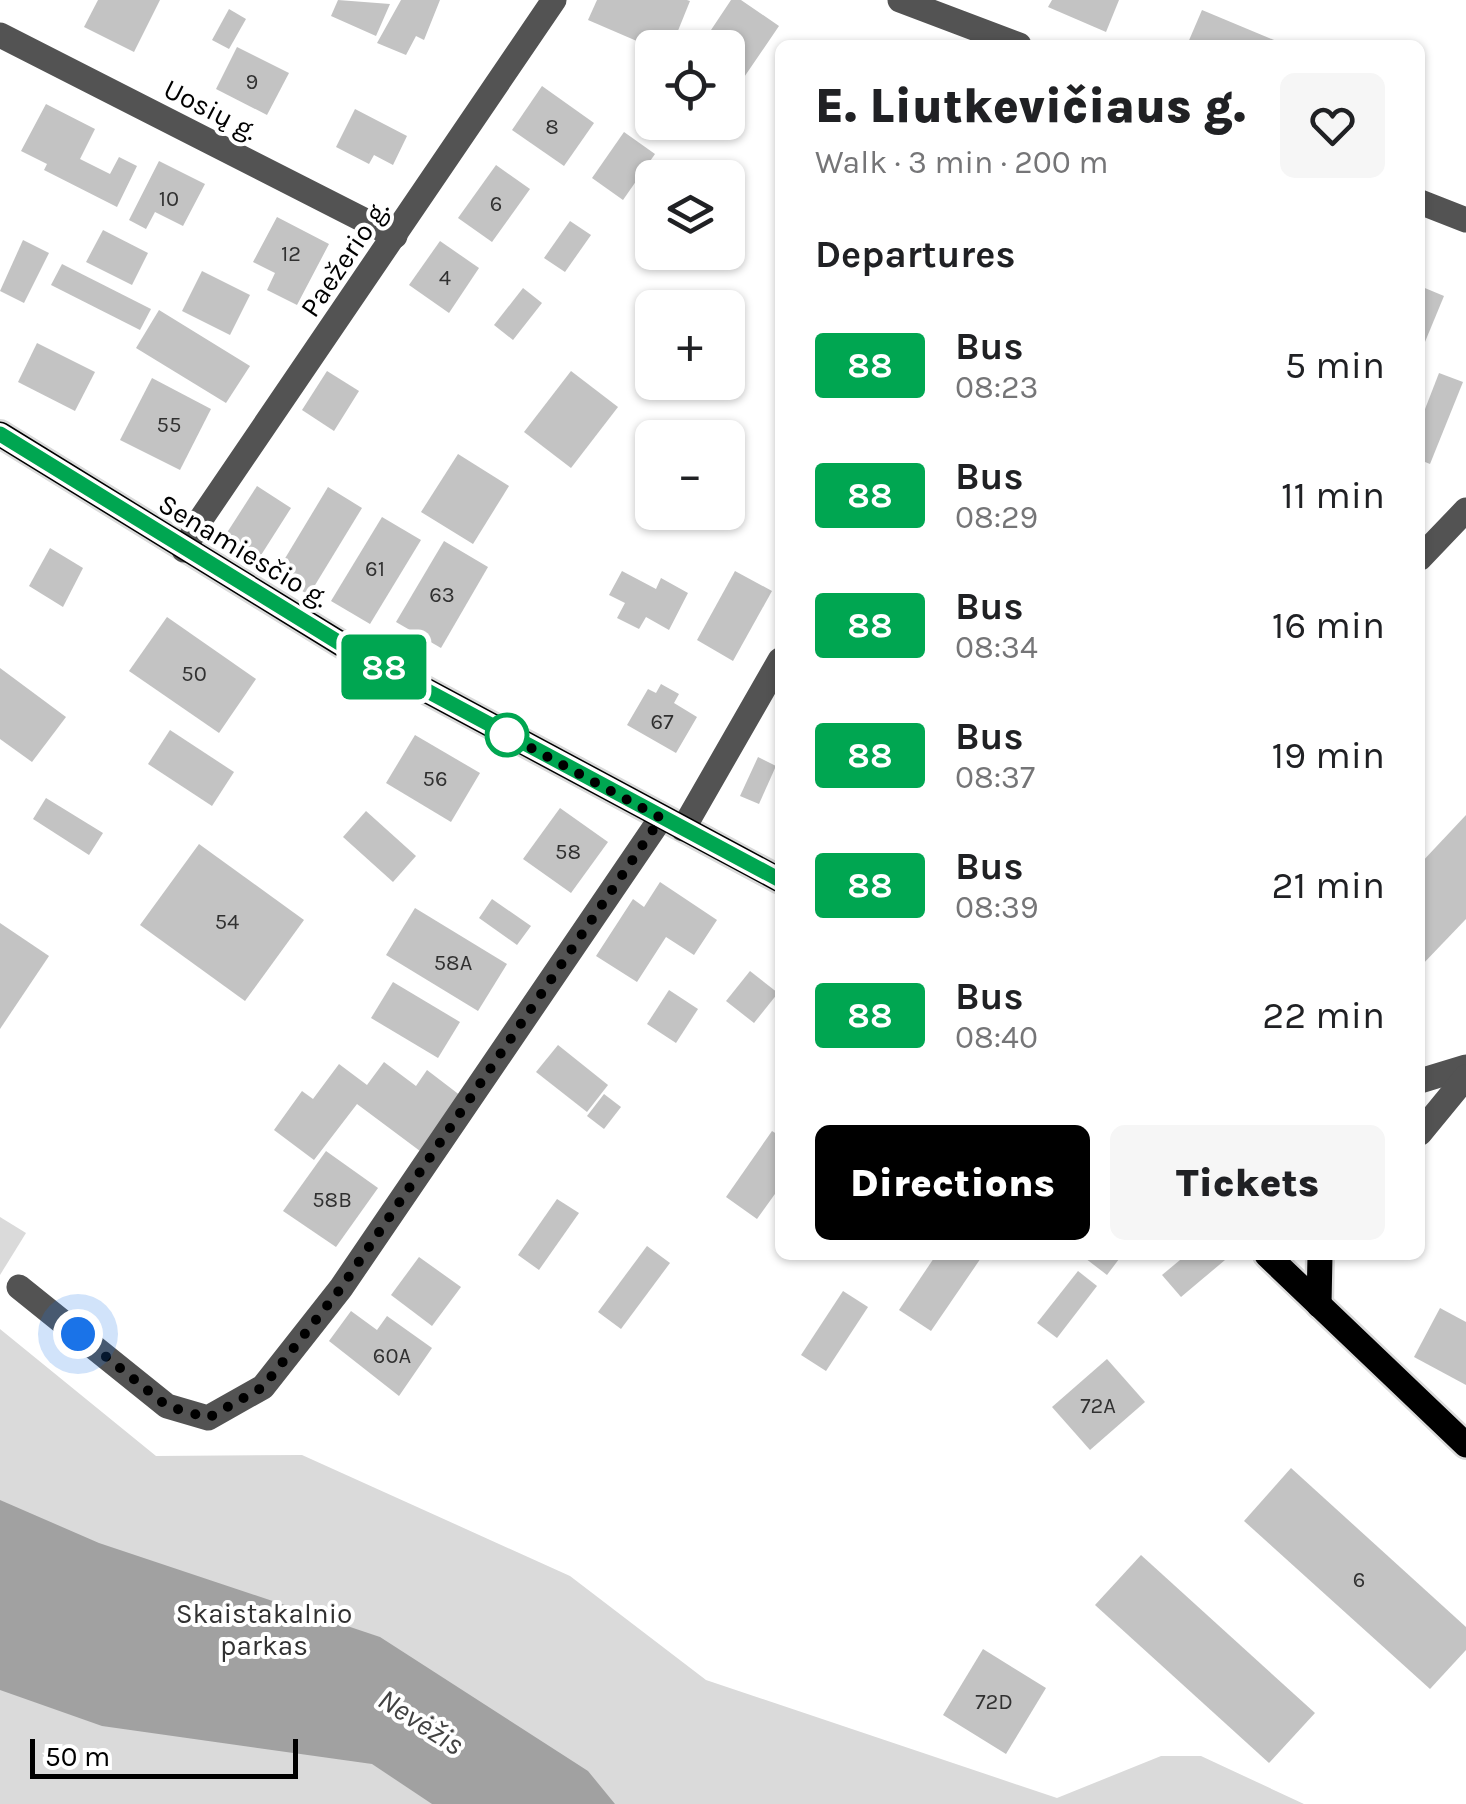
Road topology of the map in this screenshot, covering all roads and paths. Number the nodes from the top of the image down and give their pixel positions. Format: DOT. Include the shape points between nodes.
graph roads {
  1 [pos="554,0"];
  2 [pos="900,0"];
  3 [pos="0,36"];
  4 [pos="1006,40"];
  5 [pos="1425,204"];
  6 [pos="1466,220"];
  7 [pos="395,236"];
  8 [pos="0,434"];
  9 [pos="1466,510"];
  10 [pos="184,550"];
  11 [pos="1425,553"];
  12 [pos="775,668"];
  13 [pos="672,824"];
  14 [pos="775,877"];
  15 [pos="1466,1067"];
  16 [pos="1466,1077"];
  17 [pos="1425,1080"];
  18 [pos="1425,1128"];
  19 [pos="1272,1260"];
  20 [pos="1320,1260"];
  21 [pos="19,1287"];
  22 [pos="1320,1305"];
  23 [pos="1466,1446"];
  1 -- 7 [label="street, Paežerio g."];
  2 -- 4 [label="street"];
  3 -- 7 [label="street, Uosių g."];
  5 -- 6 [label="street"];
  7 -- 10 [label="street, Paežerio g."];
  8 -- 10 [label="main road, Senamiesčio g."];
  9 -- 11 [label="street"];
  10 -- 13 [label="main road, Senamiesčio g." via="351,650"];
  12 -- 13 [label="street"];
  13 -- 14 [label="main road, Senamiesčio g."];
  13 -- 21 [label="street" via="263,1387 208,1418 167,1406"];
  15 -- 17 [label="street"];
  16 -- 18 [label="street"];
  19 -- 22 [label="main road"];
  20 -- 22 [label="main road"];
  22 -- 23 [label="main road"];
}
